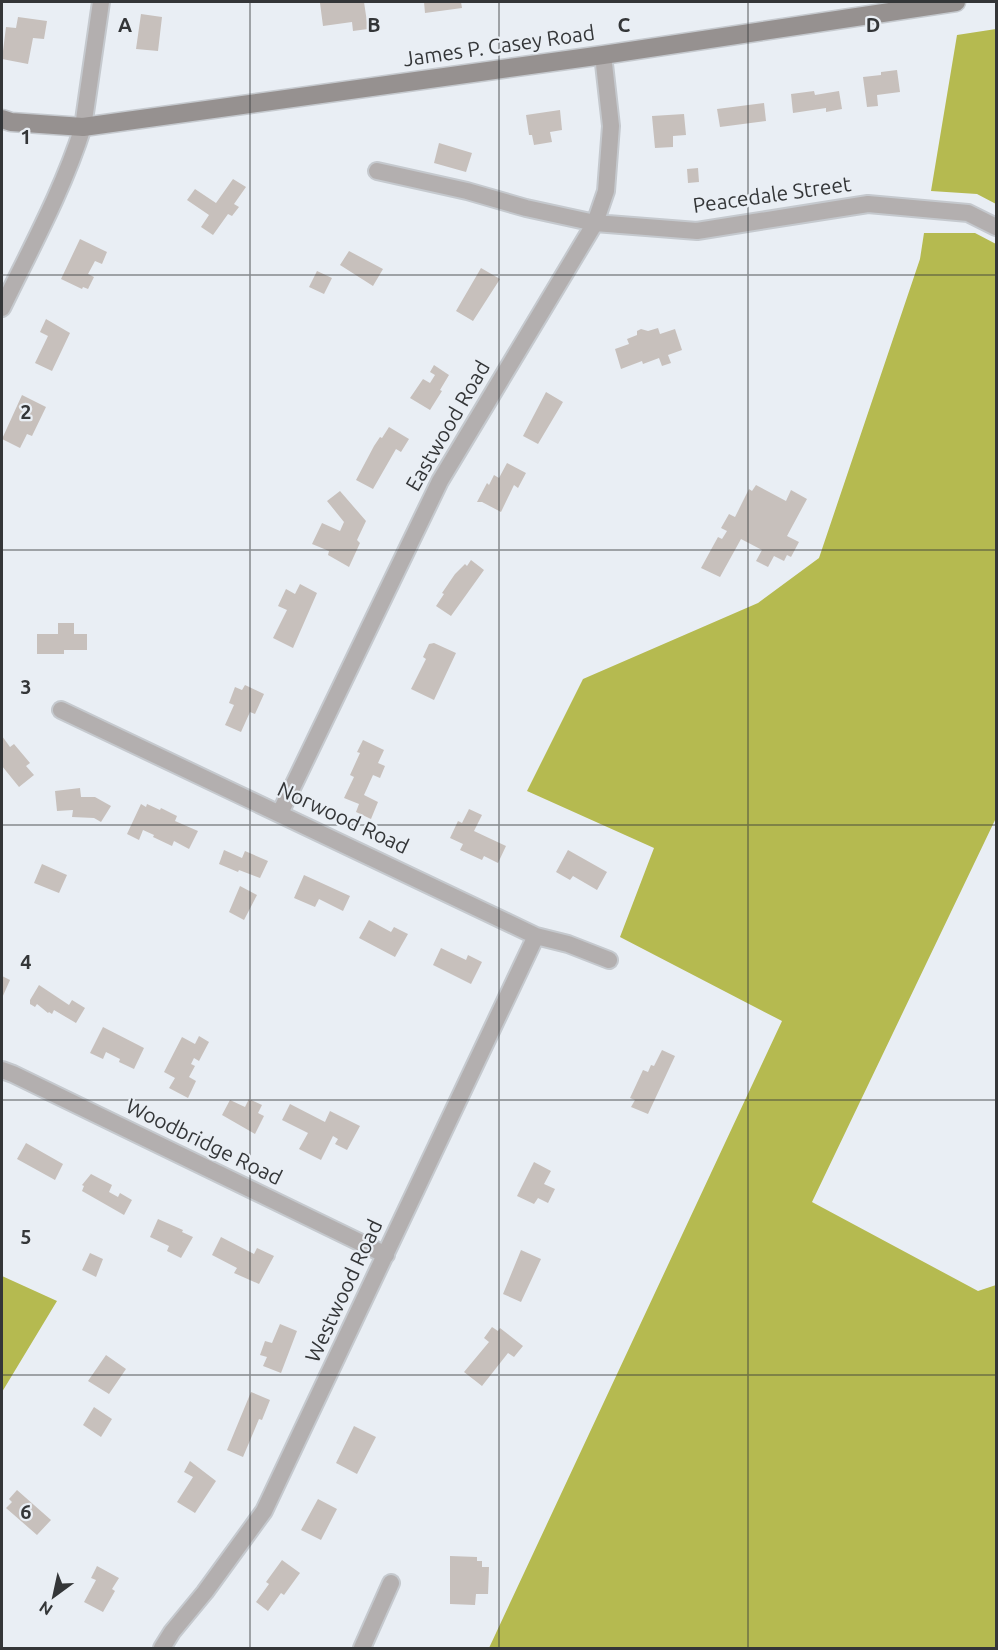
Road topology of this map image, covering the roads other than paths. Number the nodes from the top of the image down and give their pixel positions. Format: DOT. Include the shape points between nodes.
graph roads {
  1 [pos="100,2"];
  2 [pos="956,2"];
  3 [pos="603,54"];
  4 [pos="2,118"];
  5 [pos="83,127"];
  6 [pos="377,171"];
  7 [pos="596,223"];
  8 [pos="996,227"];
  9 [pos="2,308"];
  10 [pos="61,710"];
  11 [pos="280,813"];
  12 [pos="536,936"];
  13 [pos="609,960"];
  14 [pos="2,1070"];
  15 [pos="386,1255"];
  16 [pos="391,1583"];
  17 [pos="162,1648"];
  18 [pos="362,1648"];
  1 -- 5 [label="street"];
  2 -- 3 [label="main road, James P. Casey Road"];
  3 -- 5 [label="main road, James P. Casey Road"];
  3 -- 7 [label="street, Eastwood Road" via="611,126 606,191"];
  4 -- 5 [label="main road"];
  5 -- 9 [label="street" via="65,179"];
  6 -- 7 [label="street, Peacedale Street"];
  7 -- 8 [label="street, Peacedale Street" via="697,231 868,204 968,213"];
  7 -- 11 [label="street, Eastwood Road" via="440,481"];
  10 -- 11 [label="street, Norwood Road"];
  11 -- 12 [label="street, Norwood Road"];
  12 -- 13 [label="street, Norwood Road"];
  12 -- 15 [label="street, Westwood Road"];
  14 -- 15 [label="street, Woodbridge Road"];
  15 -- 17 [label="street, Westwood Road" via="264,1511"];
  16 -- 18 [label="street"];
}
